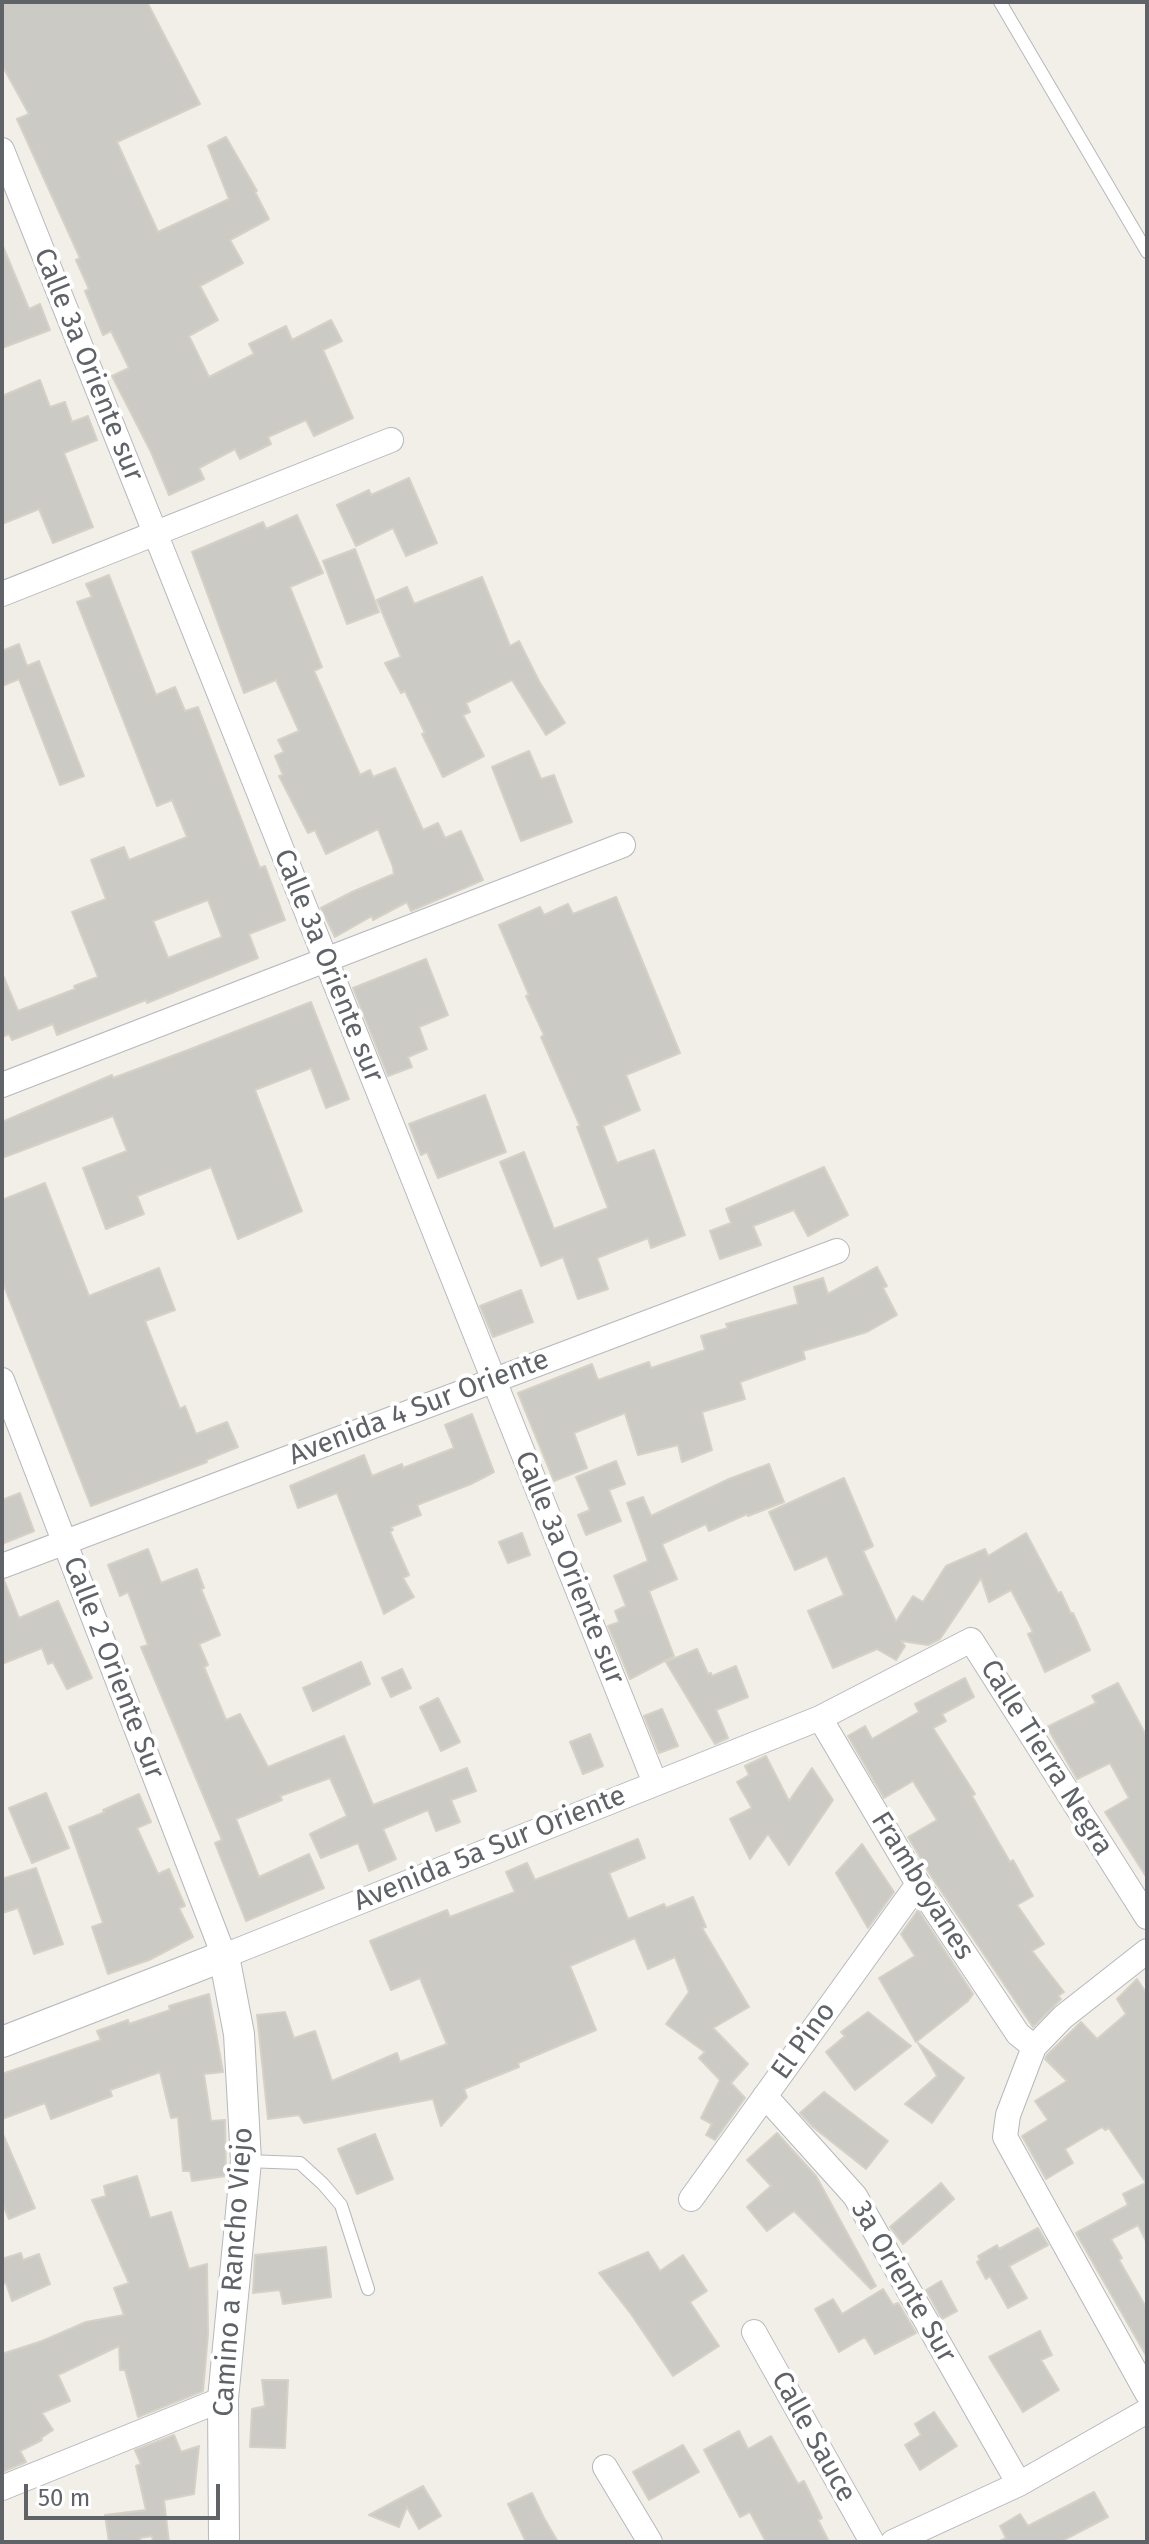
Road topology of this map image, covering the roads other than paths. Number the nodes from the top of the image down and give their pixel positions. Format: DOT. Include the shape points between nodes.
graph roads {
  1 [pos="1000,2"];
  2 [pos="2,150"];
  3 [pos="1147,252"];
  4 [pos="391,440"];
  5 [pos="155,533"];
  6 [pos="2,594"];
  7 [pos="623,845"];
  8 [pos="326,960"];
  9 [pos="2,1085"];
  10 [pos="837,1251"];
  11 [pos="2,1380"];
  12 [pos="494,1381"];
  13 [pos="64,1542"];
  14 [pos="2,1566"];
  15 [pos="971,1640"];
  16 [pos="820,1718"];
  17 [pos="655,1783"];
  18 [pos="918,1884"];
  19 [pos="1147,1917"];
  20 [pos="1147,1951"];
  21 [pos="224,1956"];
  22 [pos="2,2042"];
  23 [pos="1034,2047"];
  24 [pos="765,2096"];
  25 [pos="246,2161"];
  26 [pos="691,2199"];
  27 [pos="368,2289"];
  28 [pos="754,2332"];
  29 [pos="1147,2393"];
  30 [pos="223,2399"];
  31 [pos="1147,2411"];
  32 [pos="605,2467"];
  33 [pos="1019,2484"];
  34 [pos="2,2488"];
  35 [pos="224,2542"];
  36 [pos="650,2542"];
  37 [pos="872,2542"];
  38 [pos="893,2542"];
  1 -- 3 [label="lane"];
  2 -- 5 [label="street, Calle 3a Oriente sur"];
  4 -- 5 [label="street"];
  5 -- 6 [label="street"];
  5 -- 8 [label="street, Calle 3a Oriente sur"];
  7 -- 8 [label="street"];
  8 -- 9 [label="street"];
  8 -- 12 [label="street, Calle 3a Oriente sur"];
  10 -- 12 [label="street, Avenida 4 Sur Oriente"];
  11 -- 13 [label="street, Calle 2 Oriente Sur"];
  12 -- 13 [label="street, Avenida 4 Sur Oriente"];
  12 -- 17 [label="street, Calle 3a Oriente sur"];
  13 -- 14 [label="street, Avenida 4 Sur Oriente"];
  13 -- 21 [label="street, Calle 2 Oriente Sur"];
  15 -- 16 [label="street, Avenida 5a Sur Oriente"];
  15 -- 19 [label="street, Calle Tierra Negra"];
  16 -- 17 [label="street, Avenida 5a Sur Oriente"];
  16 -- 18 [label="street, Framboyanes"];
  17 -- 21 [label="street, Avenida 5a Sur Oriente"];
  18 -- 23 [label="street, Framboyanes" via="1018,2034"];
  18 -- 24 [label="street, El Pino"];
  20 -- 23 [label="street" via="1063,2017"];
  21 -- 22 [label="street, Avenida 5a Sur Oriente"];
  21 -- 25 [label="street, Camino a Rancho Viejo" via="239,2034"];
  23 -- 29 [label="street" via="1005,2137"];
  24 -- 26 [label="street, El Pino"];
  24 -- 33 [label="street, 3a Oriente Sur" via="855,2196"];
  25 -- 27 [label="lane" via="300,2163 323,2184 341,2205"];
  25 -- 30 [label="street, Camino a Rancho Viejo"];
  28 -- 37 [label="street, Calle Sauce"];
  30 -- 34 [label="street"];
  30 -- 35 [label="street, Camino a Rancho Viejo"];
  31 -- 33 [label="street"];
  32 -- 36 [label="street"];
  33 -- 38 [label="street"];
}
